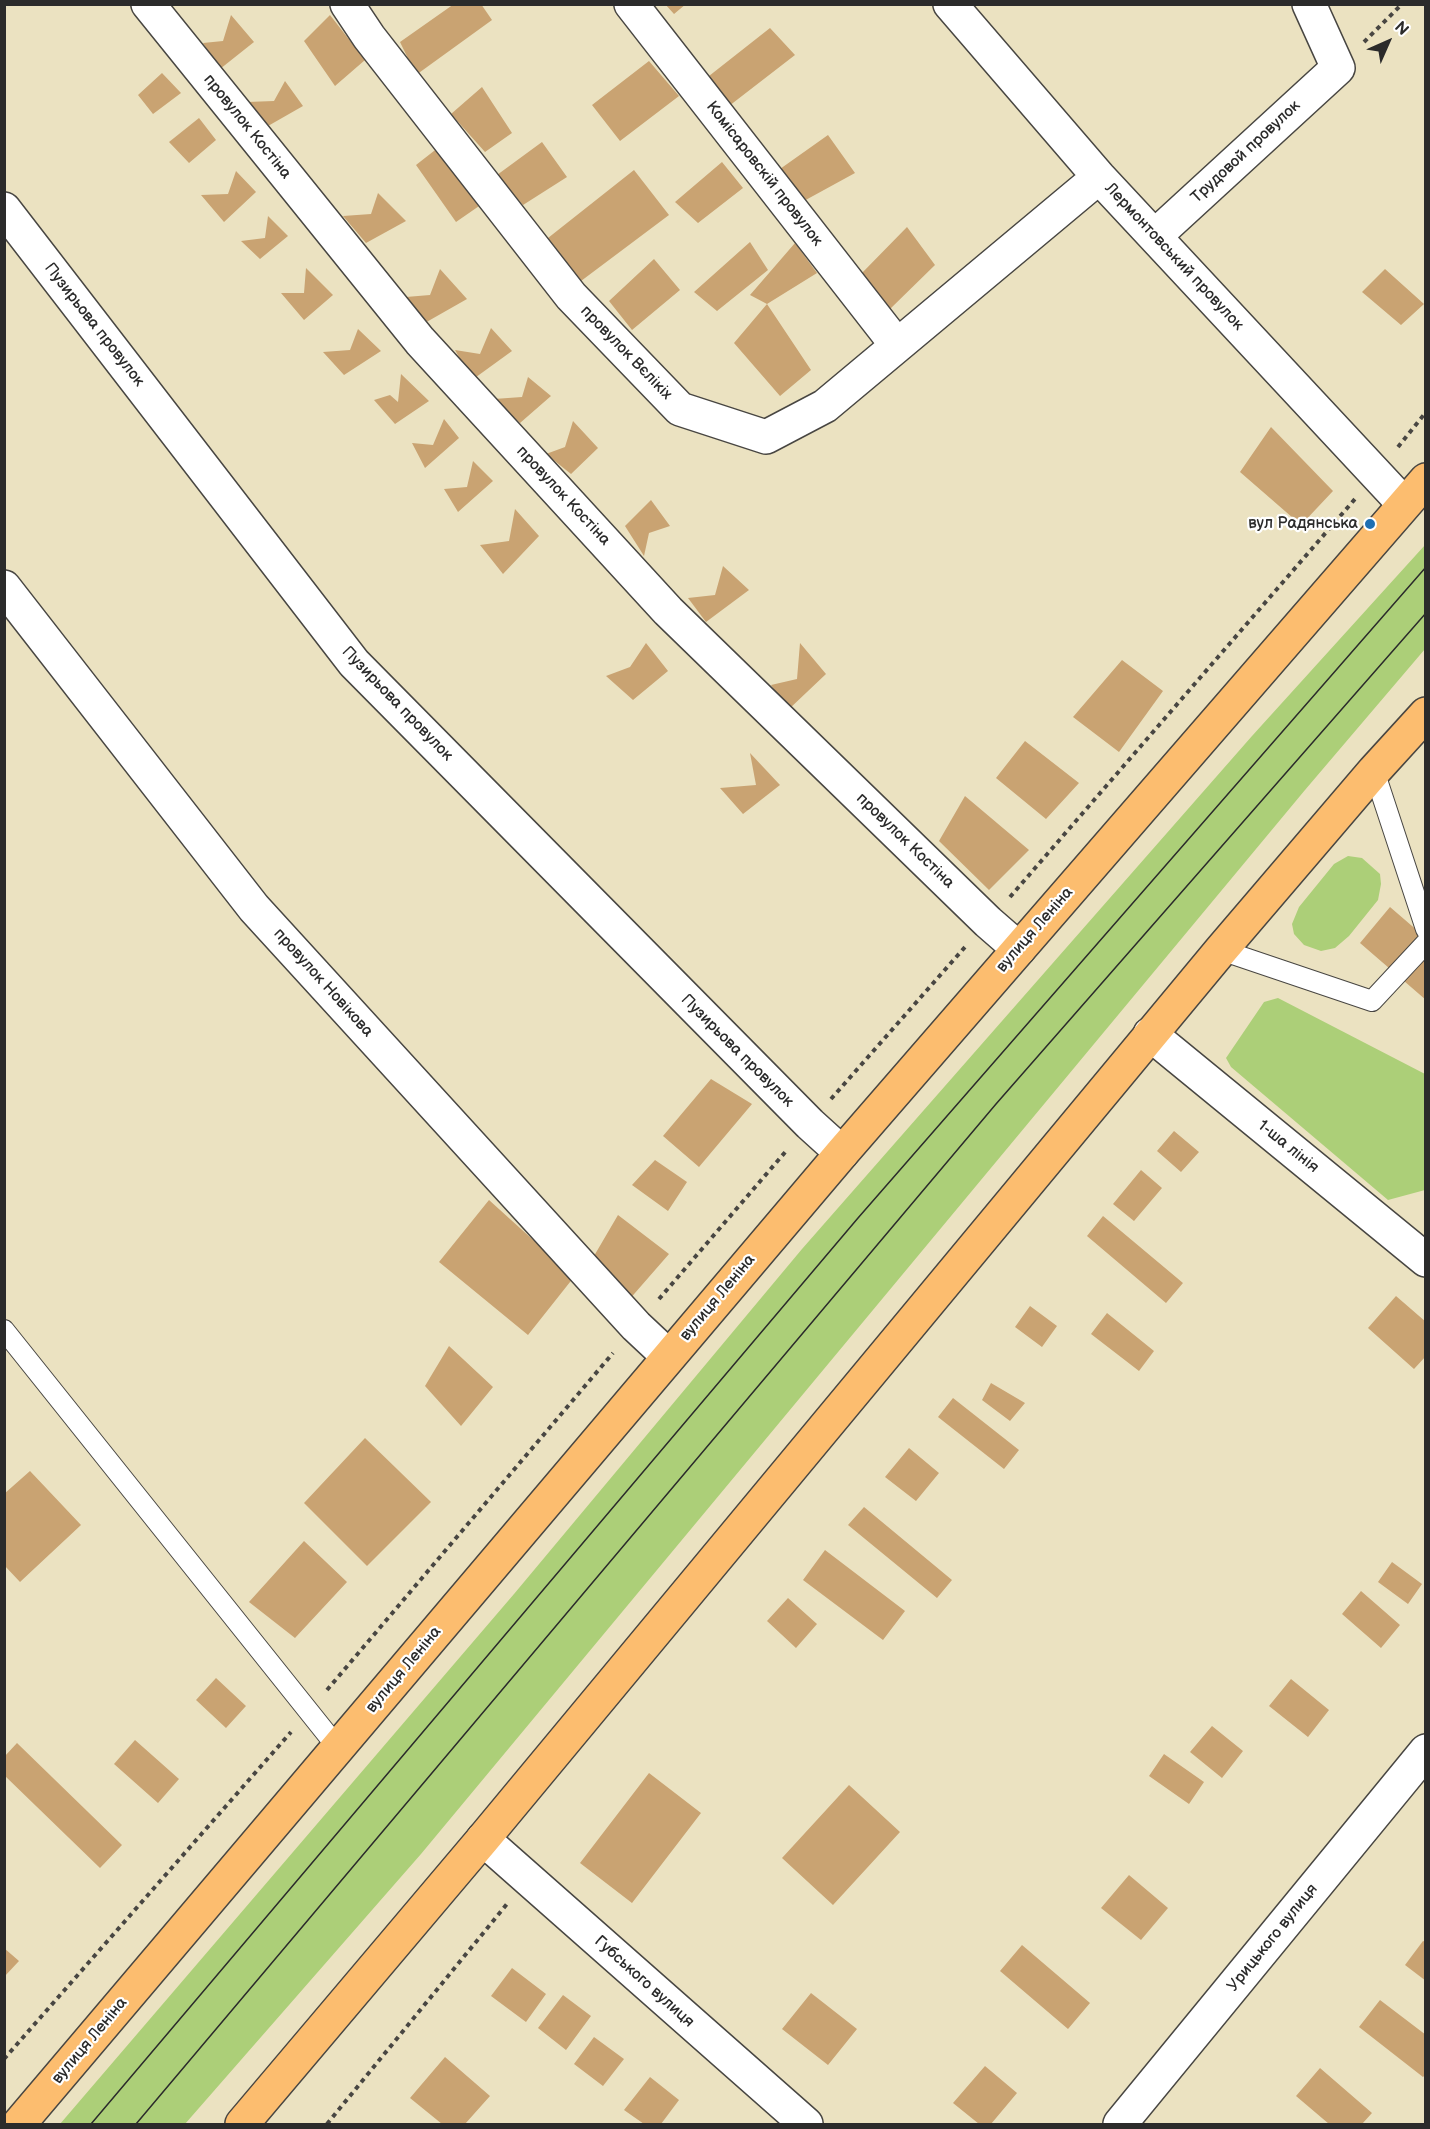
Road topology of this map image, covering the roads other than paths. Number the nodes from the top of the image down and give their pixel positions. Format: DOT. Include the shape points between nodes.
graph roads {
  1 [pos="148,4"];
  2 [pos="346,4"];
  3 [pos="631,4"];
  4 [pos="950,4"];
  5 [pos="1309,4"];
  6 [pos="1099,177"];
  7 [pos="4,209"];
  8 [pos="1155,236"];
  9 [pos="896,344"];
  10 [pos="1415,492"];
  11 [pos="4,587"];
  12 [pos="1425,714"];
  13 [pos="1374,771"];
  14 [pos="1425,929"];
  15 [pos="1425,943"];
  16 [pos="1019,949"];
  17 [pos="1221,950"];
  18 [pos="1150,1035"];
  19 [pos="842,1153"];
  20 [pos="1425,1260"];
  21 [pos="4,1330"];
  22 [pos="668,1356"];
  23 [pos="338,1748"];
  24 [pos="1425,1751"];
  25 [pos="483,1839"];
  26 [pos="20,2124"];
  27 [pos="242,2124"];
  28 [pos="806,2124"];
  29 [pos="1120,2124"];
  1 -- 16 [label="street, провулок Костіна" via="428,349 668,611"];
  2 -- 9 [label="street, провулок Вєлікіх" via="571,296 680,409 765,437 825,406"];
  3 -- 9 [label="street, Комісаровскій провулок"];
  4 -- 6 [label="street, Лермонтовський провулок"];
  5 -- 8 [label="street, Трудовой провулок" via="1338,68"];
  6 -- 8 [label="street, Лермонтовський провулок"];
  6 -- 9 [label="street, провулок Вєлікіх"];
  7 -- 19 [label="street, Пузирьова провулок" via="354,663"];
  8 -- 10 [label="street, Лермонтовський провулок" via="1376,474"];
  10 -- 16 [label="main road, вулиця Леніна"];
  11 -- 22 [label="street, провулок Новікова" via="254,908 636,1326"];
  12 -- 13 [label="main road"];
  13 -- 14 [label="lane"];
  13 -- 17 [label="main road"];
  15 -- 17 [label="lane" via="1372,1001"];
  16 -- 19 [label="main road, вулиця Леніна"];
  17 -- 18 [label="main road"];
  18 -- 20 [label="street, 1-ша лінія"];
  18 -- 25 [label="main road"];
  19 -- 22 [label="main road, вулиця Леніна"];
  21 -- 23 [label="lane"];
  22 -- 23 [label="main road, вулиця Леніна"];
  23 -- 26 [label="main road, вулиця Леніна"];
  24 -- 29 [label="street, Урицького вулиця"];
  25 -- 27 [label="main road"];
  25 -- 28 [label="street, Губського вулиця"];
}
